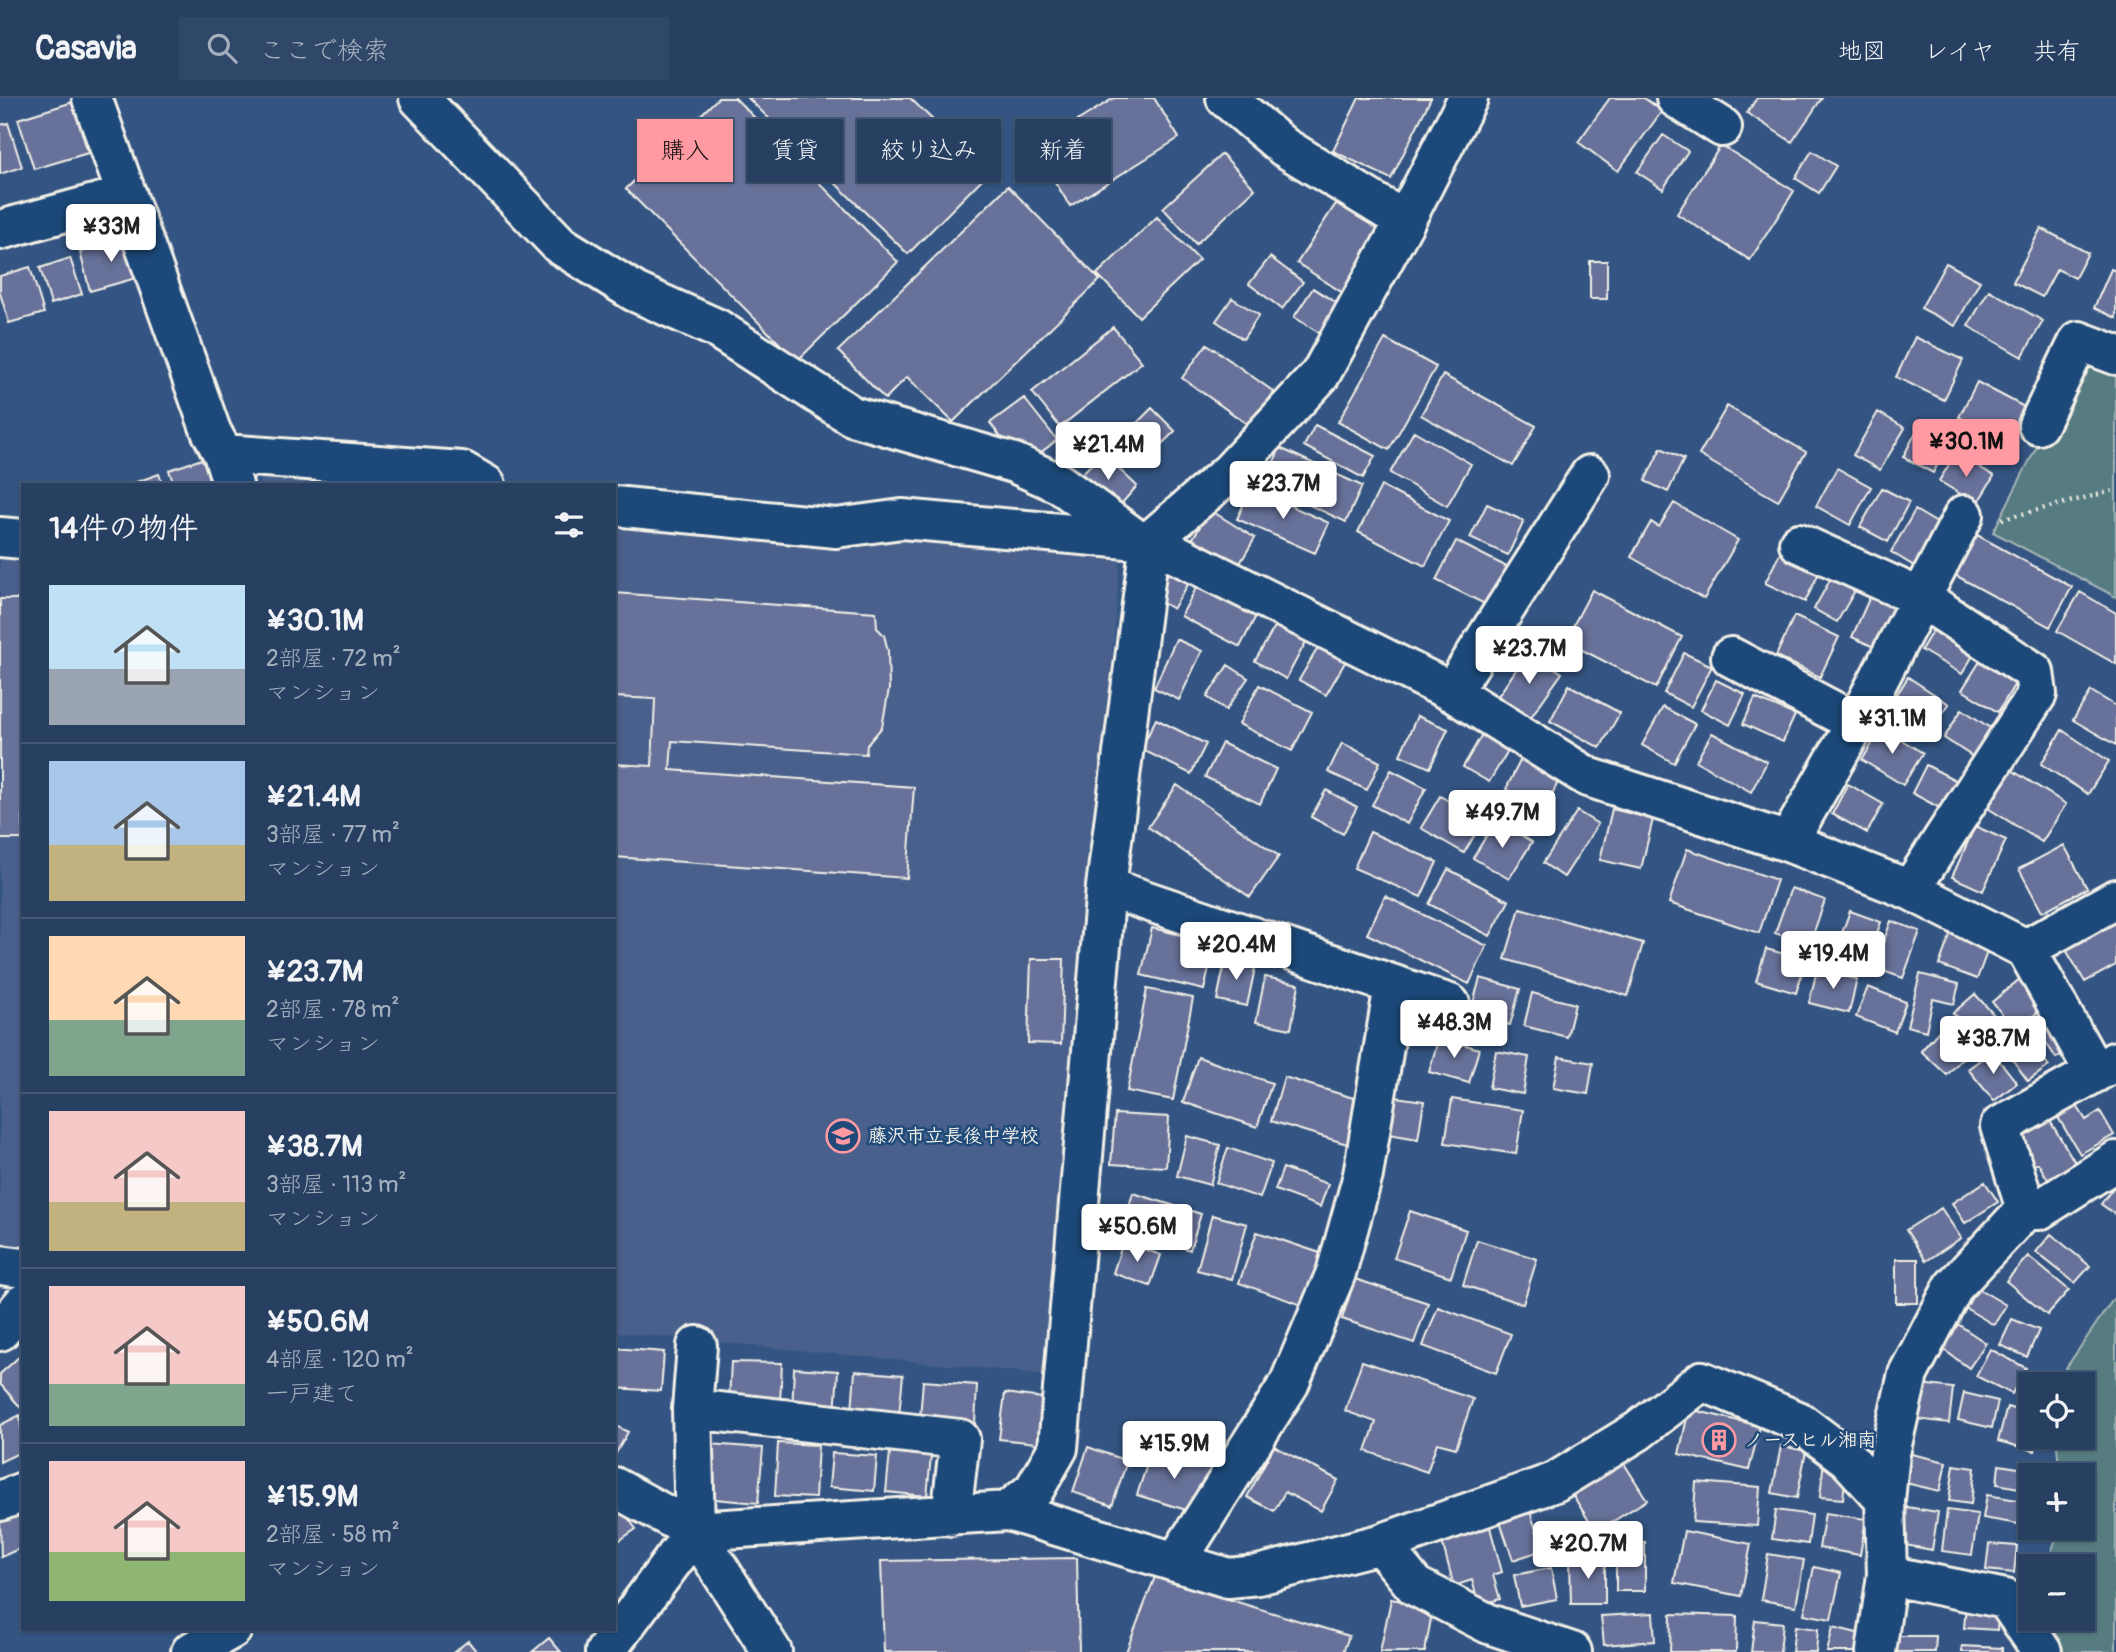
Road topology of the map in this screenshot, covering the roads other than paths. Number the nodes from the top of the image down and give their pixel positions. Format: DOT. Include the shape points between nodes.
graph roads {
  1 [pos="92,98"];
  2 [pos="419,98"];
  3 [pos="1226,98"];
  4 [pos="1468,98"];
  5 [pos="1676,98"];
  6 [pos="1722,127"];
  7 [pos="127,195"];
  8 [pos="1405,221"];
  9 [pos="0,230"];
  10 [pos="2116,355"];
  11 [pos="2038,425"];
  12 [pos="228,469"];
  13 [pos="1590,475"];
  14 [pos="483,483"];
  15 [pos="616,506"];
  16 [pos="1964,515"];
  17 [pos="0,537"];
  18 [pos="21,539"];
  19 [pos="1143,540"];
  20 [pos="1800,542"];
  21 [pos="1923,599"];
  22 [pos="1731,657"];
  23 [pos="1452,692"];
  24 [pos="1856,723"];
  25 [pos="1788,842"];
  26 [pos="1107,887"];
  27 [pos="1910,890"];
  28 [pos="2116,900"];
  29 [pos="2026,949"];
  30 [pos="1394,985"];
  31 [pos="1450,1004"];
  32 [pos="2105,1067"];
  33 [pos="2116,1161"];
  34 [pos="2026,1209"];
  35 [pos="0,1265"];
  36 [pos="21,1268"];
  37 [pos="21,1306"];
  38 [pos="0,1331"];
  39 [pos="697,1346"];
  40 [pos="692,1409"];
  41 [pos="616,1488"];
  42 [pos="21,1493"];
  43 [pos="1885,1500"];
  44 [pos="0,1501"];
  45 [pos="1008,1511"];
  46 [pos="951,1516"];
  47 [pos="695,1531"];
  48 [pos="1380,1544"];
  49 [pos="1176,1562"];
  50 [pos="1886,1574"];
  51 [pos="228,1631"];
  52 [pos="191,1652"];
  53 [pos="605,1652"];
  54 [pos="772,1652"];
  55 [pos="1572,1652"];
  56 [pos="1877,1652"];
  57 [pos="2042,1652"];
  1 -- 7 [label="street"];
  2 -- 19 [label="street" via="560,245 635,292 716,328 852,416 1013,463 1060,484"];
  3 -- 8 [label="street" via="1284,147"];
  4 -- 8 [label="street"];
  5 -- 6 [label="street"];
  7 -- 9 [label="street"];
  7 -- 12 [label="street"];
  8 -- 19 [label="street" via="1320,375 1230,472"];
  10 -- 11 [label="street" via="2079,341"];
  12 -- 14 [label="street" via="462,471"];
  13 -- 23 [label="street"];
  15 -- 19 [label="street" via="836,528 902,519"];
  16 -- 21 [label="street"];
  17 -- 18 [label="street"];
  19 -- 23 [label="street"];
  19 -- 26 [label="street"];
  20 -- 21 [label="street"];
  21 -- 24 [label="street"];
  21 -- 27 [label="street" via="2034,672 2038,694"];
  22 -- 24 [label="street"];
  23 -- 25 [label="street" via="1588,777"];
  24 -- 25 [label="street"];
  25 -- 27 [label="street"];
  26 -- 30 [label="street"];
  26 -- 45 [label="street" via="1058,1448 1034,1490"];
  27 -- 29 [label="street"];
  28 -- 29 [label="street"];
  29 -- 32 [label="street"];
  30 -- 31 [label="street"];
  30 -- 49 [label="street" via="1363,1175 1336,1273 1289,1384"];
  32 -- 34 [label="street" via="2000,1126"];
  33 -- 34 [label="street" via="2039,1210"];
  34 -- 43 [label="street" via="1954,1286 1908,1374 1890,1453"];
  35 -- 36 [label="street"];
  37 -- 38 [label="street"];
  39 -- 40 [label="street"];
  40 -- 46 [label="street" via="960,1439"];
  40 -- 47 [label="street"];
  41 -- 47 [label="street"];
  42 -- 44 [label="street"];
  43 -- 48 [label="street" via="1847,1458 1798,1421 1702,1381 1638,1431 1555,1482"];
  43 -- 50 [label="street"];
  45 -- 46 [label="street"];
  45 -- 49 [label="street"];
  46 -- 47 [label="street"];
  47 -- 53 [label="street"];
  47 -- 54 [label="street"];
  48 -- 49 [label="street" via="1258,1575 1228,1578"];
  48 -- 55 [label="street" via="1415,1586 1489,1624"];
  50 -- 56 [label="street"];
  50 -- 57 [label="street" via="2006,1600"];
  51 -- 52 [label="street"];
}
